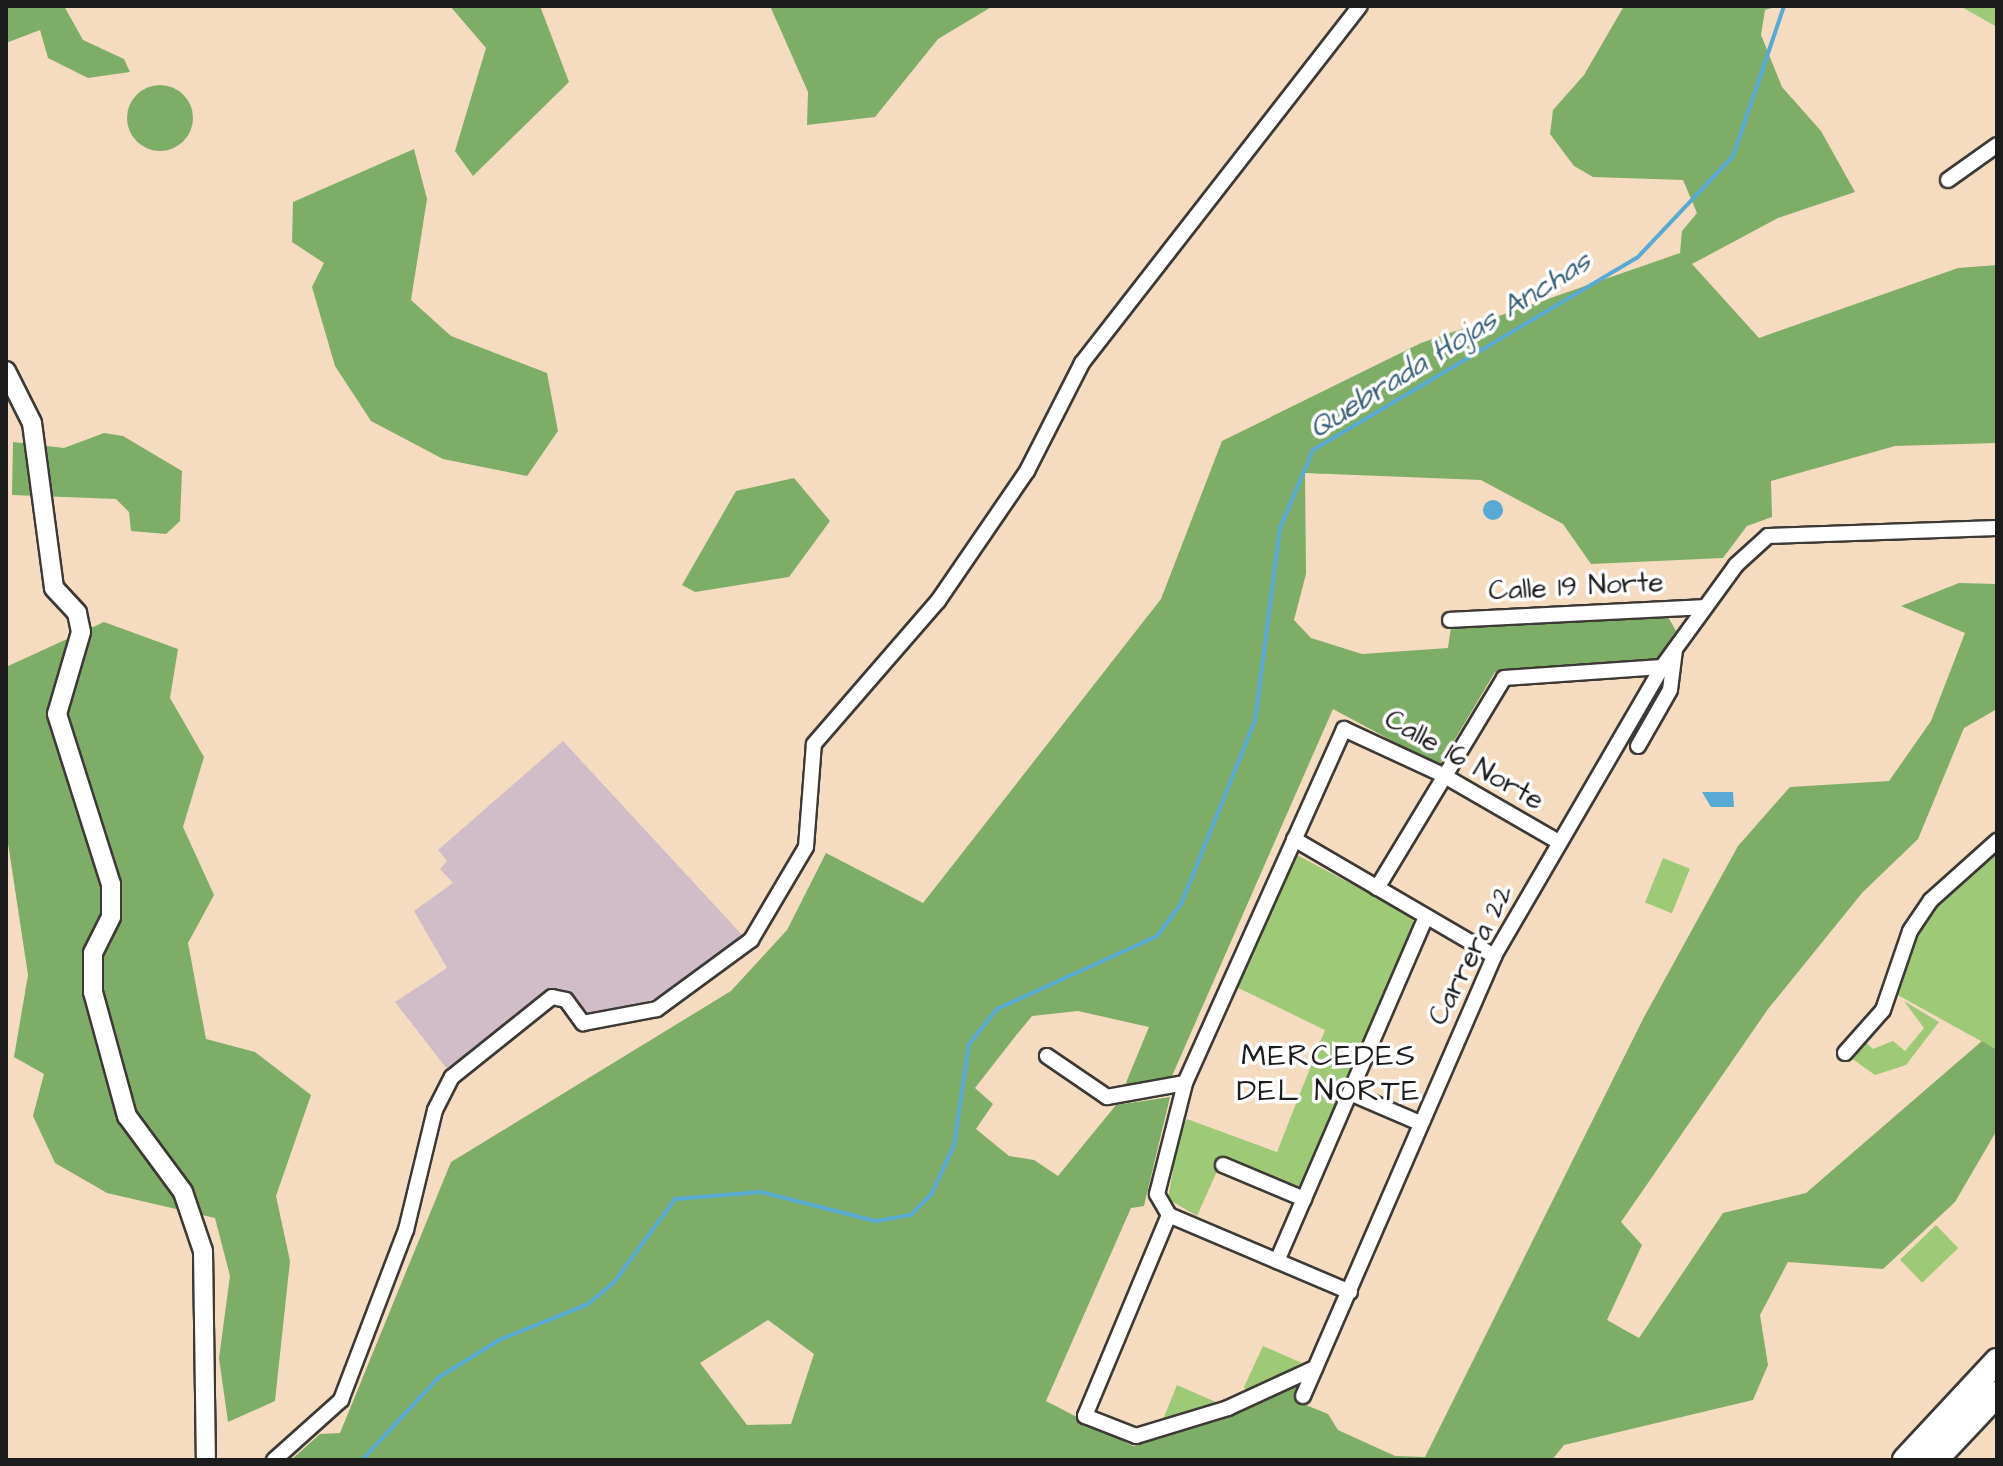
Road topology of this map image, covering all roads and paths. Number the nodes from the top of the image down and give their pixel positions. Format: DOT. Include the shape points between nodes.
graph roads {
  1 [pos="1360,6"];
  2 [pos="1997,145"];
  3 [pos="1948,180"];
  4 [pos="6,371"];
  5 [pos="1997,528"];
  6 [pos="1705,607"];
  7 [pos="1450,620"];
  8 [pos="1675,650"];
  9 [pos="1662,667"];
  10 [pos="1638,746"];
  11 [pos="1441,774"];
  12 [pos="1294,839"];
  13 [pos="1997,841"];
  14 [pos="1559,842"];
  15 [pos="1377,888"];
  16 [pos="1426,917"];
  17 [pos="1494,956"];
  18 [pos="1845,1053"];
  19 [pos="1047,1056"];
  20 [pos="1185,1083"];
  21 [pos="1350,1093"];
  22 [pos="1420,1123"];
  23 [pos="1223,1165"];
  24 [pos="1304,1199"];
  25 [pos="1169,1215"];
  26 [pos="1277,1261"];
  27 [pos="1350,1292"];
  28 [pos="1997,1361"];
  29 [pos="1315,1368"];
  30 [pos="1997,1394"];
  31 [pos="1303,1396"];
  32 [pos="206,1460"];
  33 [pos="274,1460"];
  34 [pos="1905,1460"];
  35 [pos="1935,1460"];
  1 -- 33 [label="street" via="1082,363 1027,471 938,601 814,744 806,847 751,940 657,1009 583,1023 561,998 534,1005 452,1077 435,1110 406,1230 341,1400"];
  2 -- 3 [label="street"];
  4 -- 32 [label="street" via="32,423 54,588 77,613 81,632 57,714 111,884 111,917 93,953 93,992 127,1116 183,1192 203,1251"];
  5 -- 6 [label="street, Carrera 22" via="1785,534 1758,541"];
  6 -- 7 [label="street, Calle 19 Norte"];
  6 -- 8 [label="street, Carrera 22"];
  8 -- 9 [label="street, Carrera 22"];
  8 -- 10 [label="street" via="1670,690"];
  9 -- 11 [label="street" via="1498,682"];
  9 -- 14 [label="street, Carrera 22"];
  11 -- 12 [label="street, Calle 16 Norte" via="1344,729"];
  11 -- 14 [label="street, Calle 16 Norte"];
  11 -- 15 [label="street"];
  12 -- 15 [label="street"];
  12 -- 20 [label="street"];
  13 -- 18 [label="street" via="1931,900 1910,931 1883,1010"];
  14 -- 17 [label="street, Carrera 22"];
  15 -- 16 [label="street"];
  16 -- 17 [label="street"];
  16 -- 21 [label="street"];
  17 -- 22 [label="street, Carrera 22"];
  19 -- 20 [label="street" via="1107,1097"];
  20 -- 25 [label="street" via="1157,1194"];
  21 -- 22 [label="street"];
  21 -- 24 [label="street"];
  22 -- 27 [label="street, Carrera 22"];
  23 -- 24 [label="street"];
  24 -- 26 [label="street"];
  25 -- 26 [label="street"];
  25 -- 29 [label="street" via="1085,1416 1136,1436 1228,1408"];
  26 -- 27 [label="street"];
  27 -- 29 [label="street, Carrera 22"];
  28 -- 34 [label="main road"];
  29 -- 31 [label="street, Carrera 22"];
  30 -- 35 [label="main road"];
}
